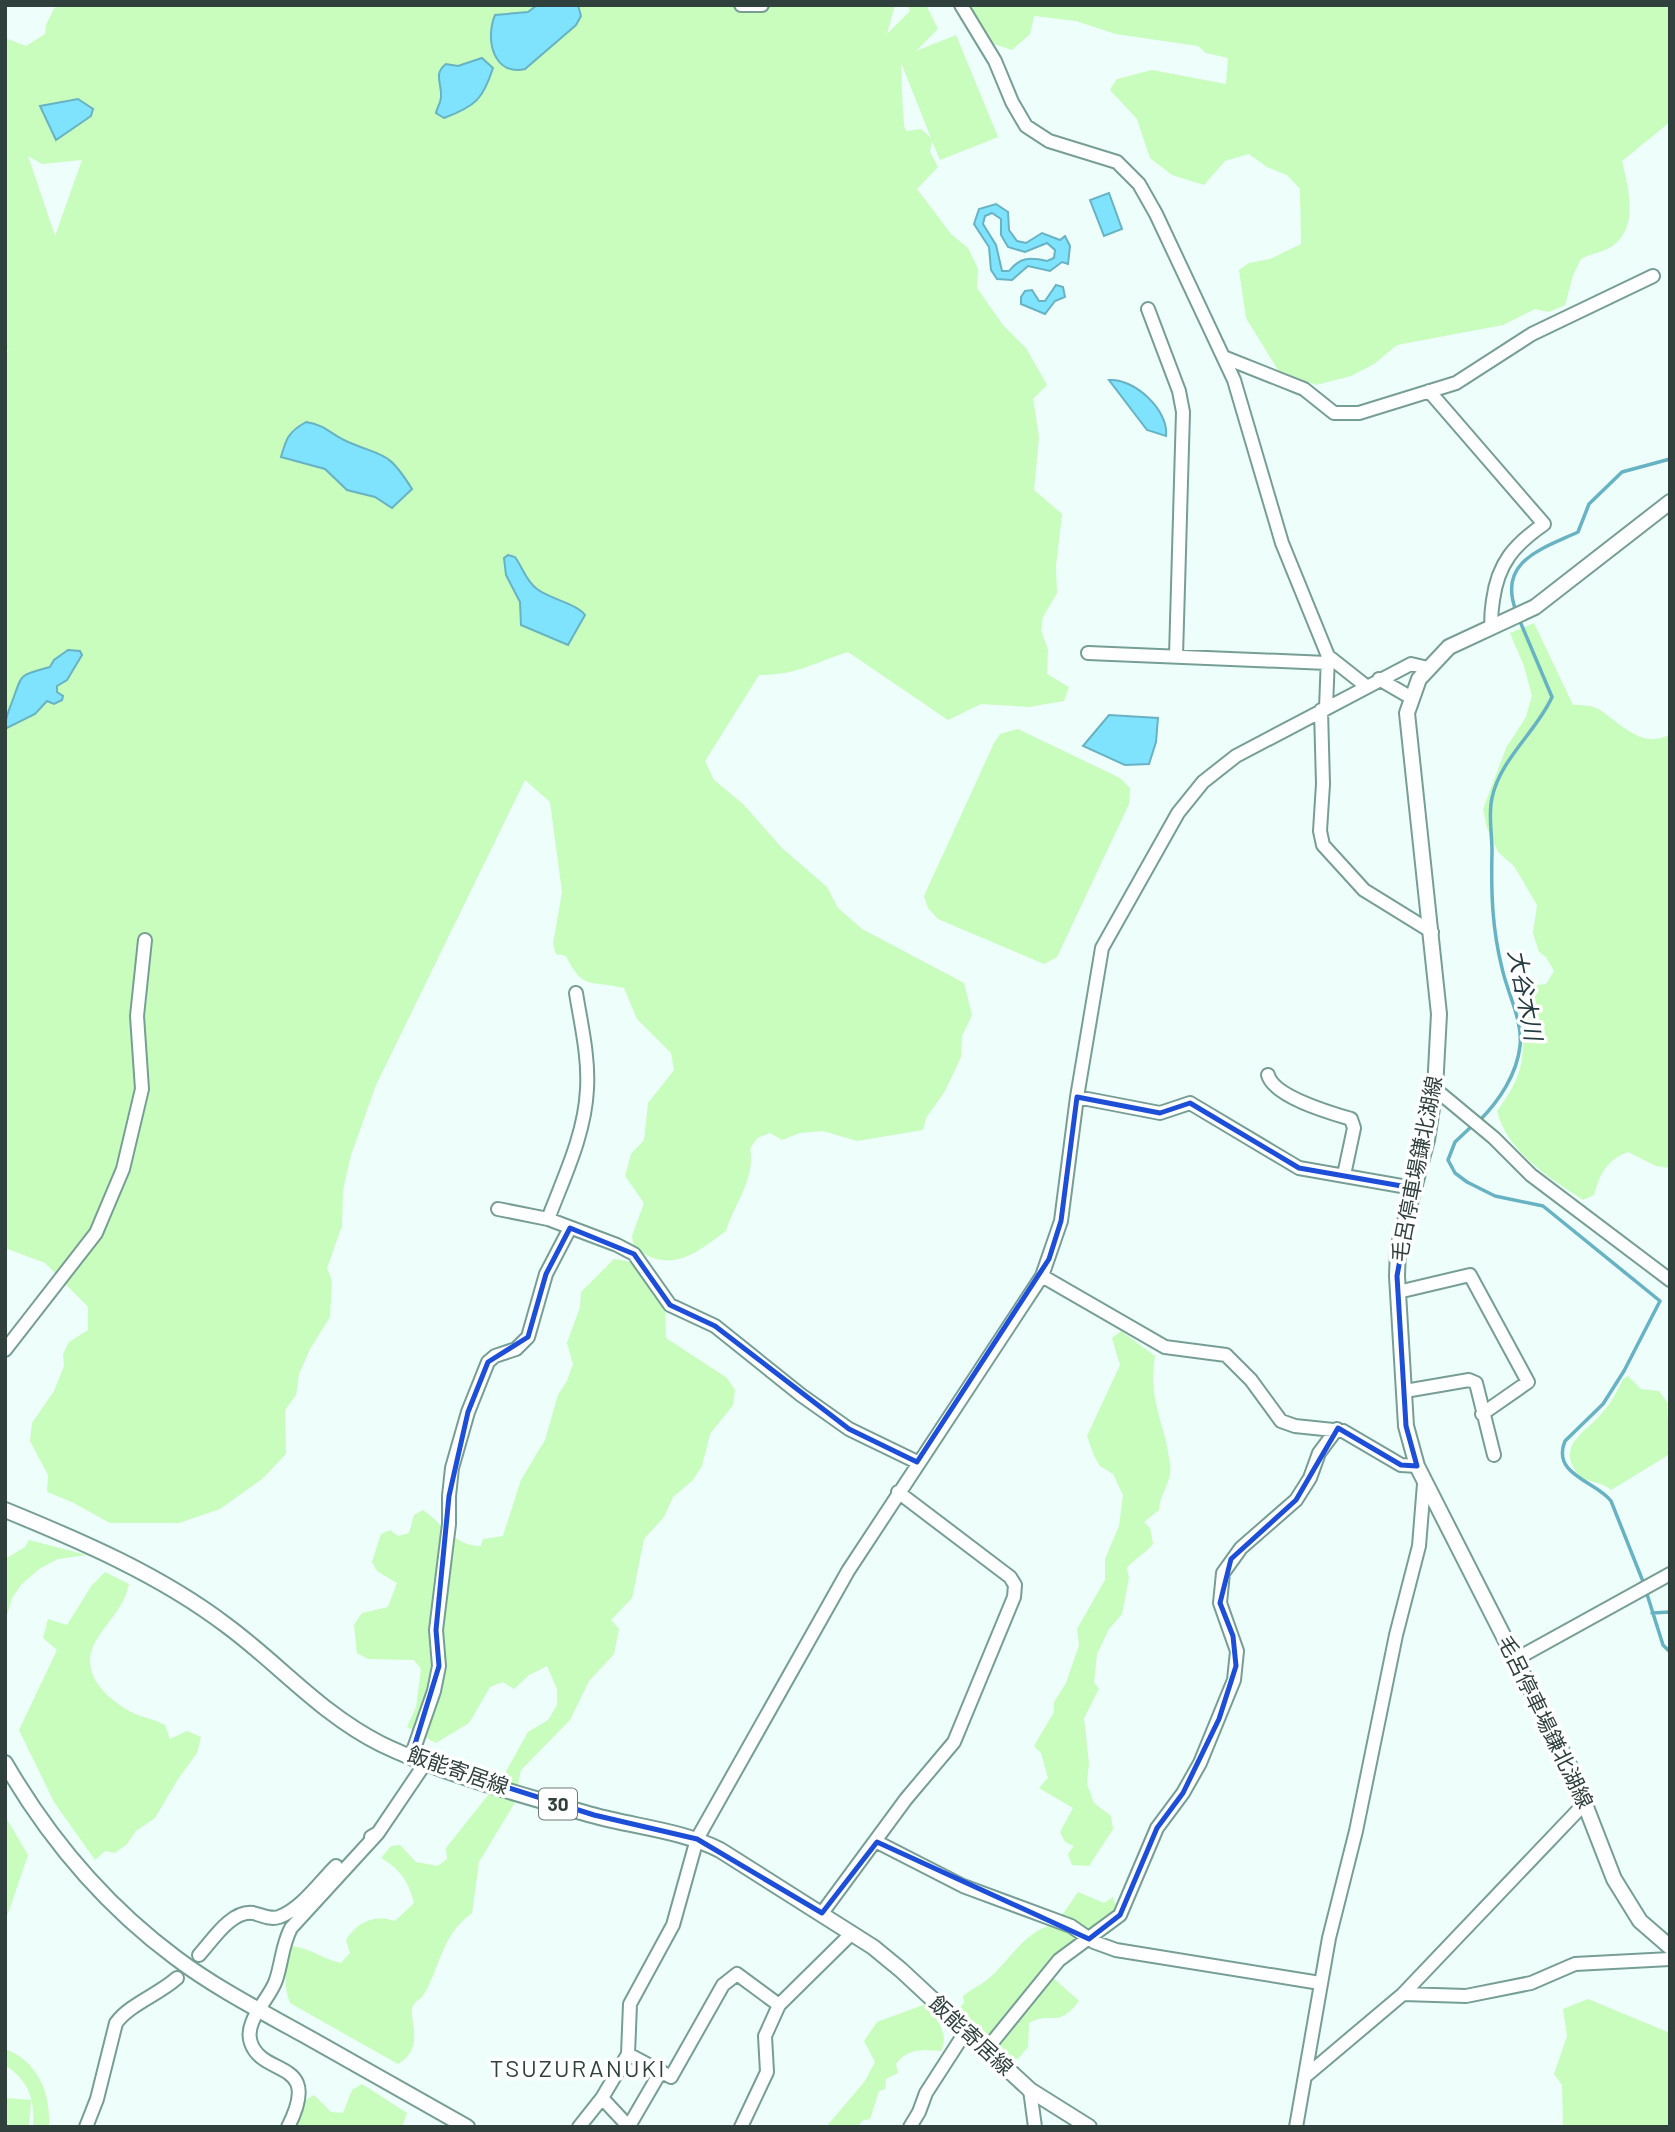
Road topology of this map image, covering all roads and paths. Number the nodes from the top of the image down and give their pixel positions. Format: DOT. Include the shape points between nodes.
graph roads {
  1 [pos="741,5"];
  2 [pos="762,5"];
  3 [pos="961,5"];
  4 [pos="1653,276"];
  5 [pos="1148,309"];
  6 [pos="1226,358"];
  7 [pos="1429,391"];
  8 [pos="1670,502"];
  9 [pos="1492,627"];
  10 [pos="1088,653"];
  11 [pos="1176,656"];
  12 [pos="1328,659"];
  13 [pos="1428,668"];
  14 [pos="1379,679"];
  15 [pos="1366,686"];
  16 [pos="1410,697"];
  17 [pos="1323,709"];
  18 [pos="1432,932"];
  19 [pos="145,940"];
  20 [pos="576,993"];
  21 [pos="1268,1075"];
  22 [pos="1435,1089"];
  23 [pos="1077,1097"];
  24 [pos="1344,1175"];
  25 [pos="1413,1188"];
  26 [pos="498,1209"];
  27 [pos="548,1219"];
  28 [pos="570,1228"];
  29 [pos="1042,1276"];
  30 [pos="1670,1280"];
  31 [pos="1398,1292"];
  32 [pos="5,1350"];
  33 [pos="1405,1391"];
  34 [pos="1482,1414"];
  35 [pos="1337,1429"];
  36 [pos="1494,1455"];
  37 [pos="917,1462"];
  38 [pos="1417,1466"];
  39 [pos="1424,1484"];
  40 [pos="898,1492"];
  41 [pos="5,1510"];
  42 [pos="1670,1574"];
  43 [pos="1516,1659"];
  44 [pos="419,1760"];
  45 [pos="5,1763"];
  46 [pos="1586,1802"];
  47 [pos="378,1833"];
  48 [pos="697,1839"];
  49 [pos="877,1842"];
  50 [pos="822,1913"];
  51 [pos="852,1933"];
  52 [pos="1089,1939"];
  53 [pos="1670,1947"];
  54 [pos="199,1955"];
  55 [pos="1670,1959"];
  56 [pos="177,1978"];
  57 [pos="1320,1983"];
  58 [pos="1403,1994"];
  59 [pos="779,2005"];
  60 [pos="259,2010"];
  61 [pos="966,2031"];
  62 [pos="986,2050"];
  63 [pos="628,2054"];
  64 [pos="661,2071"];
  65 [pos="1307,2075"];
  66 [pos="1030,2091"];
  67 [pos="601,2098"];
  68 [pos="629,2126"];
  69 [pos="86,2127"];
  70 [pos="288,2127"];
  71 [pos="467,2127"];
  72 [pos="579,2127"];
  73 [pos="741,2127"];
  74 [pos="910,2127"];
  75 [pos="1035,2127"];
  76 [pos="1089,2127"];
  77 [pos="1296,2127"];
  1 -- 2 [label="street"];
  3 -- 6 [label="street" via="1026,126 1049,141 1117,162 1139,184"];
  4 -- 7 [label="street" via="1532,334 1456,383"];
  5 -- 11 [label="street" via="1184,412"];
  6 -- 7 [label="street" via="1304,389 1334,413 1359,413"];
  6 -- 12 [label="street" via="1282,543"];
  7 -- 9 [label="street" via="1544,524 1514,548 1502,565"];
  8 -- 9 [label="main road" via="1563,586 1517,617"];
  9 -- 13 [label="main road" via="1449,647"];
  10 -- 11 [label="street"];
  11 -- 12 [label="street"];
  12 -- 15 [label="street"];
  12 -- 17 [label="street"];
  13 -- 14 [label="street" via="1410,664"];
  13 -- 16 [label="main road"];
  14 -- 15 [label="street"];
  14 -- 16 [label="street"];
  15 -- 17 [label="street"];
  16 -- 18 [label="main road, 毛呂停車場鎌北湖線" via="1407,713"];
  17 -- 18 [label="street" via="1323,845 1364,890"];
  17 -- 23 [label="street" via="1220,767 1178,813 1102,948"];
  18 -- 22 [label="main road, 毛呂停車場鎌北湖線" via="1439,1014"];
  19 -- 32 [label="street" via="137,1016 142,1089 123,1169 96,1233"];
  20 -- 27 [label="street" via="587,1091 579,1138"];
  21 -- 24 [label="street" via="1274,1086 1305,1103 1351,1119 1354,1128"];
  22 -- 25 [label="main road, 毛呂停車場鎌北湖線"];
  22 -- 30 [label="street" via="1531,1175"];
  23 -- 24 [label="street" via="1160,1112 1190,1103 1288,1163"];
  23 -- 29 [label="street" via="1061,1221"];
  24 -- 25 [label="street"];
  25 -- 31 [label="main road, 毛呂停車場鎌北湖線" via="1398,1248"];
  26 -- 27 [label="street"];
  27 -- 28 [label="street"];
  28 -- 37 [label="street" via="634,1254 670,1306 715,1326 849,1429"];
  28 -- 44 [label="street" via="545,1274 528,1337 516,1349 488,1362 452,1468 436,1630 439,1666"];
  29 -- 35 [label="street" via="1165,1347 1226,1355 1281,1421"];
  29 -- 37 [label="street"];
  31 -- 33 [label="main road, 毛呂停車場鎌北湖線"];
  31 -- 34 [label="street" via="1470,1275 1528,1382"];
  33 -- 34 [label="street" via="1469,1380 1476,1383"];
  33 -- 38 [label="main road, 毛呂停車場鎌北湖線" via="1406,1426"];
  34 -- 36 [label="street"];
  35 -- 38 [label="street" via="1401,1465"];
  35 -- 52 [label="street" via="1319,1453 1296,1500 1227,1566 1220,1603 1237,1651 1234,1680 1189,1783 1157,1828 1120,1915"];
  37 -- 40 [label="street"];
  38 -- 39 [label="main road, 毛呂停車場鎌北湖線"];
  39 -- 43 [label="main road, 毛呂停車場鎌北湖線"];
  39 -- 57 [label="street" via="1419,1546"];
  40 -- 48 [label="street" via="848,1571"];
  40 -- 49 [label="street" via="1015,1585 1011,1608 954,1742"];
  41 -- 44 [label="main road, 飯能寄居線 / 30" via="75,1539 193,1602 227,1625 315,1702 358,1732"];
  42 -- 43 [label="street"];
  43 -- 46 [label="main road, 毛呂停車場鎌北湖線"];
  44 -- 47 [label="street"];
  44 -- 48 [label="main road, 飯能寄居線 / 30" via="594,1815"];
  45 -- 60 [label="main road" via="47,1828 105,1896 176,1958"];
  46 -- 53 [label="main road, 毛呂停車場鎌北湖線" via="1625,1898 1640,1921"];
  46 -- 58 [label="street"];
  47 -- 54 [label="street" via="358,1845 288,1912 271,1918 238,1915"];
  47 -- 60 [label="street" via="291,1928 276,1980"];
  48 -- 50 [label="main road, 飯能寄居線 / 30"];
  48 -- 63 [label="street" via="673,1925 630,2004"];
  49 -- 50 [label="street"];
  49 -- 52 [label="street" via="963,1886 1071,1926"];
  50 -- 51 [label="main road, 飯能寄居線 / 30"];
  51 -- 59 [label="street"];
  51 -- 61 [label="main road, 飯能寄居線 / 30" via="901,1970"];
  52 -- 57 [label="street" via="1142,1955"];
  52 -- 62 [label="street" via="1047,1972"];
  55 -- 58 [label="street" via="1576,1964 1531,1983 1476,1995"];
  56 -- 69 [label="street" via="116,2022"];
  57 -- 65 [label="street"];
  58 -- 65 [label="street"];
  59 -- 64 [label="street" via="737,1974 723,1985 671,2077"];
  59 -- 73 [label="street" via="765,2036 767,2072"];
  60 -- 70 [label="street" via="249,2033 252,2046 299,2085 298,2103"];
  60 -- 71 [label="main road"];
  61 -- 62 [label="main road, 飯能寄居線 / 30"];
  61 -- 74 [label="street"];
  62 -- 66 [label="main road, 飯能寄居線 / 30"];
  63 -- 64 [label="street"];
  63 -- 67 [label="street"];
  64 -- 68 [label="street"];
  65 -- 77 [label="street"];
  66 -- 75 [label="street"];
  66 -- 76 [label="main road, 飯能寄居線 / 30"];
  67 -- 68 [label="street"];
  67 -- 72 [label="street"];
}
